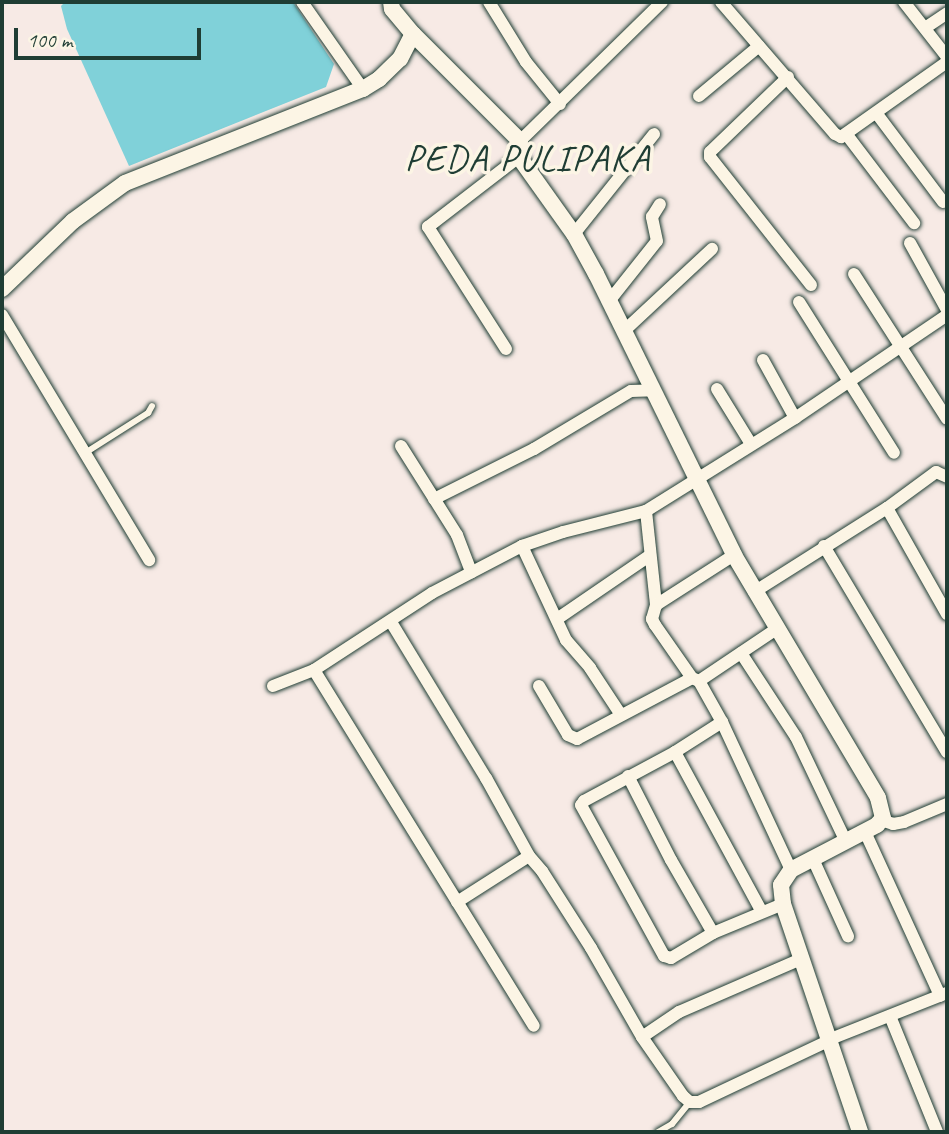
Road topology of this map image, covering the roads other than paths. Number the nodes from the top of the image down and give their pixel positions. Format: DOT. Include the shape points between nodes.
graph roads {
  1 [pos="302,2"];
  2 [pos="391,2"];
  3 [pos="489,2"];
  4 [pos="662,2"];
  5 [pos="721,2"];
  6 [pos="904,2"];
  7 [pos="947,13"];
  8 [pos="925,28"];
  9 [pos="413,34"];
  10 [pos="759,46"];
  11 [pos="947,60"];
  12 [pos="788,77"];
  13 [pos="363,89"];
  14 [pos="699,96"];
  15 [pos="560,104"];
  16 [pos="877,114"];
  17 [pos="654,134"];
  18 [pos="848,135"];
  19 [pos="520,149"];
  20 [pos="943,202"];
  21 [pos="660,204"];
  22 [pos="914,223"];
  23 [pos="574,234"];
  24 [pos="910,243"];
  25 [pos="712,249"];
  26 [pos="854,274"];
  27 [pos="811,285"];
  28 [pos="2,289"];
  29 [pos="610,300"];
  30 [pos="799,302"];
  31 [pos="947,312"];
  32 [pos="2,315"];
  33 [pos="625,330"];
  34 [pos="901,346"];
  35 [pos="506,349"];
  36 [pos="762,360"];
  37 [pos="848,382"];
  38 [pos="717,389"];
  39 [pos="654,390"];
  40 [pos="152,405"];
  41 [pos="795,418"];
  42 [pos="947,419"];
  43 [pos="751,444"];
  44 [pos="401,446"];
  45 [pos="85,453"];
  46 [pos="894,453"];
  47 [pos="947,477"];
  48 [pos="699,479"];
  49 [pos="434,499"];
  50 [pos="887,509"];
  51 [pos="646,511"];
  52 [pos="522,546"];
  53 [pos="824,546"];
  54 [pos="734,555"];
  55 [pos="649,556"];
  56 [pos="149,560"];
  57 [pos="471,572"];
  58 [pos="754,592"];
  59 [pos="656,606"];
  60 [pos="947,614"];
  61 [pos="556,619"];
  62 [pos="391,622"];
  63 [pos="778,628"];
  64 [pos="741,653"];
  65 [pos="314,670"];
  66 [pos="696,679"];
  67 [pos="273,686"];
  68 [pos="539,686"];
  69 [pos="621,715"];
  70 [pos="722,722"];
  71 [pos="675,751"];
  72 [pos="947,752"];
  73 [pos="628,776"];
  74 [pos="947,804"];
  75 [pos="881,820"];
  76 [pos="866,834"];
  77 [pos="846,842"];
  78 [pos="529,856"];
  79 [pos="813,859"];
  80 [pos="791,870"];
  81 [pos="457,901"];
  82 [pos="783,904"];
  83 [pos="762,912"];
  84 [pos="713,933"];
  85 [pos="848,936"];
  86 [pos="802,959"];
  87 [pos="944,994"];
  88 [pos="890,1016"];
  89 [pos="534,1026"];
  90 [pos="642,1037"];
  91 [pos="828,1040"];
  92 [pos="690,1102"];
  93 [pos="658,1132"];
  94 [pos="860,1132"];
  95 [pos="937,1132"];
  1 -- 13 [label="street"];
  2 -- 9 [label="main road"];
  3 -- 15 [label="street" via="526,62"];
  4 -- 15 [label="street"];
  5 -- 10 [label="street"];
  6 -- 8 [label="street"];
  7 -- 8 [label="street"];
  8 -- 11 [label="street"];
  9 -- 13 [label="main road" via="400,59"];
  9 -- 19 [label="main road"];
  10 -- 12 [label="street"];
  10 -- 14 [label="street"];
  11 -- 16 [label="street"];
  12 -- 18 [label="street" via="835,134"];
  12 -- 27 [label="street" via="709,152"];
  13 -- 28 [label="main road" via="125,183 73,220"];
  15 -- 19 [label="street"];
  16 -- 18 [label="street"];
  16 -- 20 [label="street"];
  17 -- 23 [label="street"];
  18 -- 22 [label="street"];
  19 -- 23 [label="main road"];
  19 -- 35 [label="street" via="428,227"];
  21 -- 29 [label="street" via="652,217 657,241"];
  23 -- 29 [label="main road"];
  24 -- 31 [label="street"];
  25 -- 33 [label="street"];
  26 -- 34 [label="street"];
  29 -- 33 [label="main road"];
  30 -- 37 [label="street"];
  31 -- 34 [label="street"];
  32 -- 45 [label="street"];
  33 -- 39 [label="main road"];
  34 -- 37 [label="street"];
  34 -- 42 [label="street"];
  36 -- 41 [label="street"];
  37 -- 41 [label="street"];
  37 -- 46 [label="street"];
  38 -- 43 [label="street"];
  39 -- 48 [label="main road"];
  39 -- 49 [label="street" via="631,391 534,449"];
  40 -- 45 [label="lane" via="148,413"];
  41 -- 43 [label="street"];
  43 -- 48 [label="street"];
  44 -- 49 [label="street"];
  45 -- 56 [label="street"];
  47 -- 50 [label="street" via="936,472"];
  48 -- 51 [label="street"];
  48 -- 54 [label="main road"];
  49 -- 57 [label="street" via="457,535"];
  50 -- 53 [label="street"];
  50 -- 60 [label="street"];
  51 -- 52 [label="street"];
  51 -- 55 [label="street"];
  52 -- 57 [label="street"];
  52 -- 61 [label="street"];
  53 -- 58 [label="street"];
  53 -- 72 [label="street"];
  54 -- 58 [label="main road"];
  54 -- 59 [label="street"];
  55 -- 59 [label="street"];
  55 -- 61 [label="street"];
  57 -- 62 [label="street"];
  58 -- 63 [label="main road"];
  59 -- 66 [label="street" via="655,625"];
  61 -- 69 [label="street"];
  62 -- 65 [label="street"];
  62 -- 78 [label="street"];
  63 -- 64 [label="street"];
  63 -- 75 [label="main road" via="873,787"];
  64 -- 66 [label="street"];
  64 -- 77 [label="street" via="796,737"];
  65 -- 67 [label="street"];
  65 -- 81 [label="street"];
  66 -- 69 [label="street"];
  66 -- 70 [label="street"];
  68 -- 69 [label="street" via="573,740"];
  70 -- 71 [label="street"];
  70 -- 80 [label="street"];
  71 -- 73 [label="street"];
  71 -- 83 [label="street"];
  73 -- 84 [label="street"];
  73 -- 84 [label="street" via="589,796 582,805 661,953 671,957"];
  74 -- 75 [label="street" via="904,822"];
  75 -- 76 [label="main road"];
  76 -- 77 [label="main road"];
  76 -- 87 [label="street"];
  77 -- 79 [label="main road"];
  78 -- 81 [label="street"];
  78 -- 90 [label="street" via="584,937"];
  79 -- 80 [label="main road"];
  79 -- 85 [label="street"];
  80 -- 82 [label="main road" via="781,885"];
  81 -- 89 [label="street"];
  82 -- 83 [label="street"];
  82 -- 86 [label="main road"];
  83 -- 84 [label="street"];
  86 -- 90 [label="street" via="679,1012"];
  86 -- 91 [label="main road"];
  87 -- 88 [label="street"];
  88 -- 91 [label="street"];
  88 -- 95 [label="street"];
  90 -- 92 [label="street"];
  91 -- 92 [label="street" via="710,1098"];
  91 -- 94 [label="main road"];
  92 -- 93 [label="lane" via="672,1124"];
}
